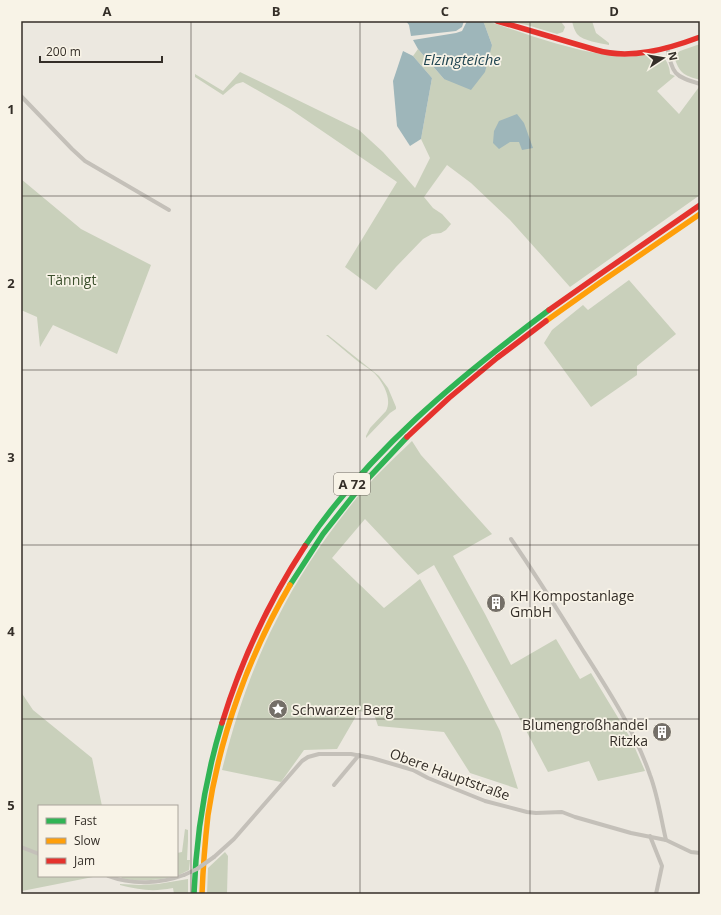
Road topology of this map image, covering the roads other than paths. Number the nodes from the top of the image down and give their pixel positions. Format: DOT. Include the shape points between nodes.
graph roads {
  1 [pos="497,21"];
  2 [pos="700,37"];
  3 [pos="667,47"];
  4 [pos="700,84"];
  5 [pos="21,96"];
  6 [pos="700,205"];
  7 [pos="169,210"];
  8 [pos="700,214"];
  9 [pos="511,539"];
  10 [pos="359,755"];
  11 [pos="334,785"];
  12 [pos="650,836"];
  13 [pos="666,840"];
  14 [pos="21,848"];
  15 [pos="700,853"];
  16 [pos="38,854"];
  17 [pos="111,877"];
  18 [pos="194,894"];
  19 [pos="202,894"];
  20 [pos="656,894"];
  1 -- 3 [label="main road" via="607,53 641,52"];
  2 -- 3 [label="main road"];
  3 -- 4 [label="street" via="676,74"];
  5 -- 7 [label="street" via="85,161"];
  6 -- 18 [label="main road, A 72" via="525,328 457,382 386,447 343,495 320,526 279,588 240,671 229,701 213,752 207,782 198,842"];
  8 -- 19 [label="main road, A 72" via="560,312 465,384 389,456 349,500 324,533 285,593 271,620 236,704 212,798 206,834"];
  9 -- 13 [label="street" via="616,705 644,757"];
  10 -- 11 [label="street"];
  10 -- 12 [label="street, Obere Hauptstraße" via="403,766 485,801 527,812 562,812 616,829"];
  10 -- 17 [label="street, Obere Hauptstraße, bridge" via="319,754 305,758 234,839 214,857 184,876 149,882"];
  12 -- 13 [label="street, Obere Hauptstraße"];
  12 -- 20 [label="street" via="662,866"];
  13 -- 15 [label="street, Obere Hauptstraße" via="691,852"];
  14 -- 16 [label="street"];
}
